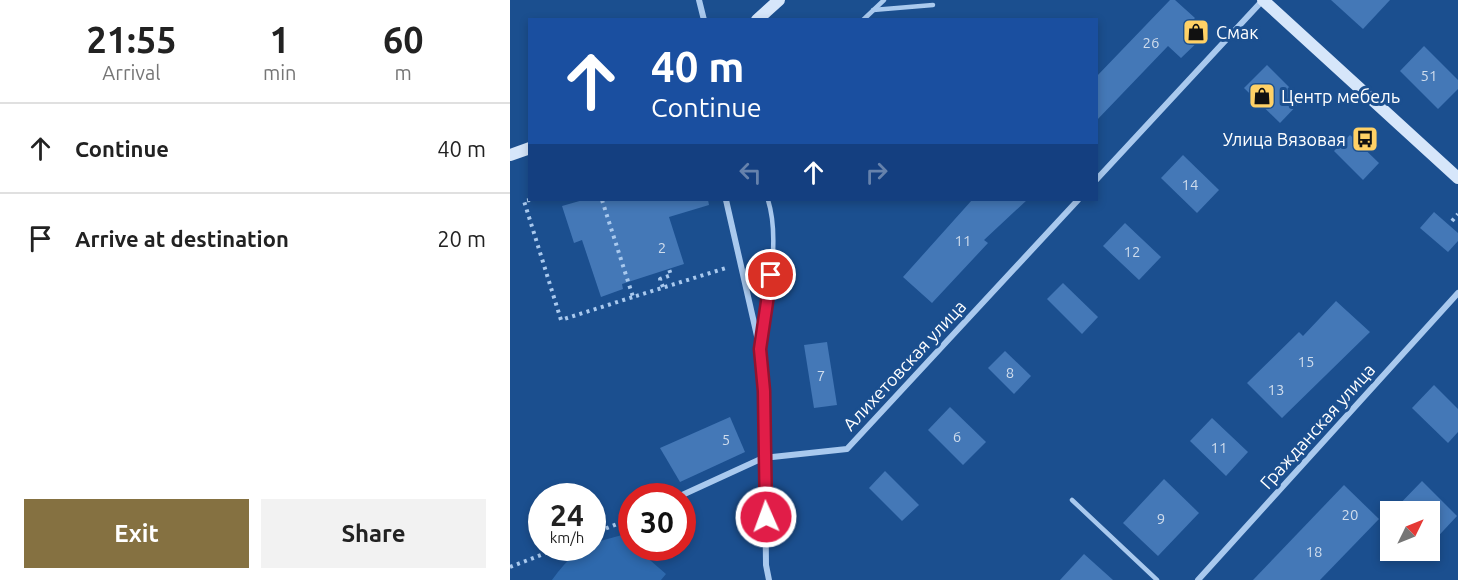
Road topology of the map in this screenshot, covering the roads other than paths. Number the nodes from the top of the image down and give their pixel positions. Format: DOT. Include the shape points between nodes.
graph roads {
  1 [pos="699,0"];
  2 [pos="779,0"];
  3 [pos="884,0"];
  4 [pos="1263,0"];
  5 [pos="933,4"];
  6 [pos="873,10"];
  7 [pos="704,18"];
  8 [pos="763,18"];
  9 [pos="865,18"];
  10 [pos="528,149"];
  11 [pos="510,155"];
  12 [pos="1098,178"];
  13 [pos="1458,178"];
  14 [pos="726,201"];
  15 [pos="768,201"];
  16 [pos="1077,201"];
  17 [pos="1458,293"];
  18 [pos="760,349"];
  19 [pos="763,458"];
  20 [pos="696,489"];
  21 [pos="1072,500"];
  22 [pos="769,580"];
  23 [pos="1157,580"];
  24 [pos="1198,580"];
  1 -- 7 [label="street"];
  2 -- 8 [label="main road"];
  3 -- 6 [label="lane"];
  4 -- 12 [label="street"];
  4 -- 13 [label="main road"];
  5 -- 6 [label="lane"];
  6 -- 9 [label="lane"];
  10 -- 11 [label="main road"];
  14 -- 18 [label="street"];
  15 -- 18 [label="lane" via="772,212 771,275"];
  16 -- 19 [label="street, Алихетовская улица" via="847,449"];
  17 -- 24 [label="street, Гражданская улица"];
  18 -- 19 [label="street"];
  19 -- 20 [label="street, Алихетовская улица"];
  19 -- 22 [label="street"];
  21 -- 23 [label="lane"];
}
